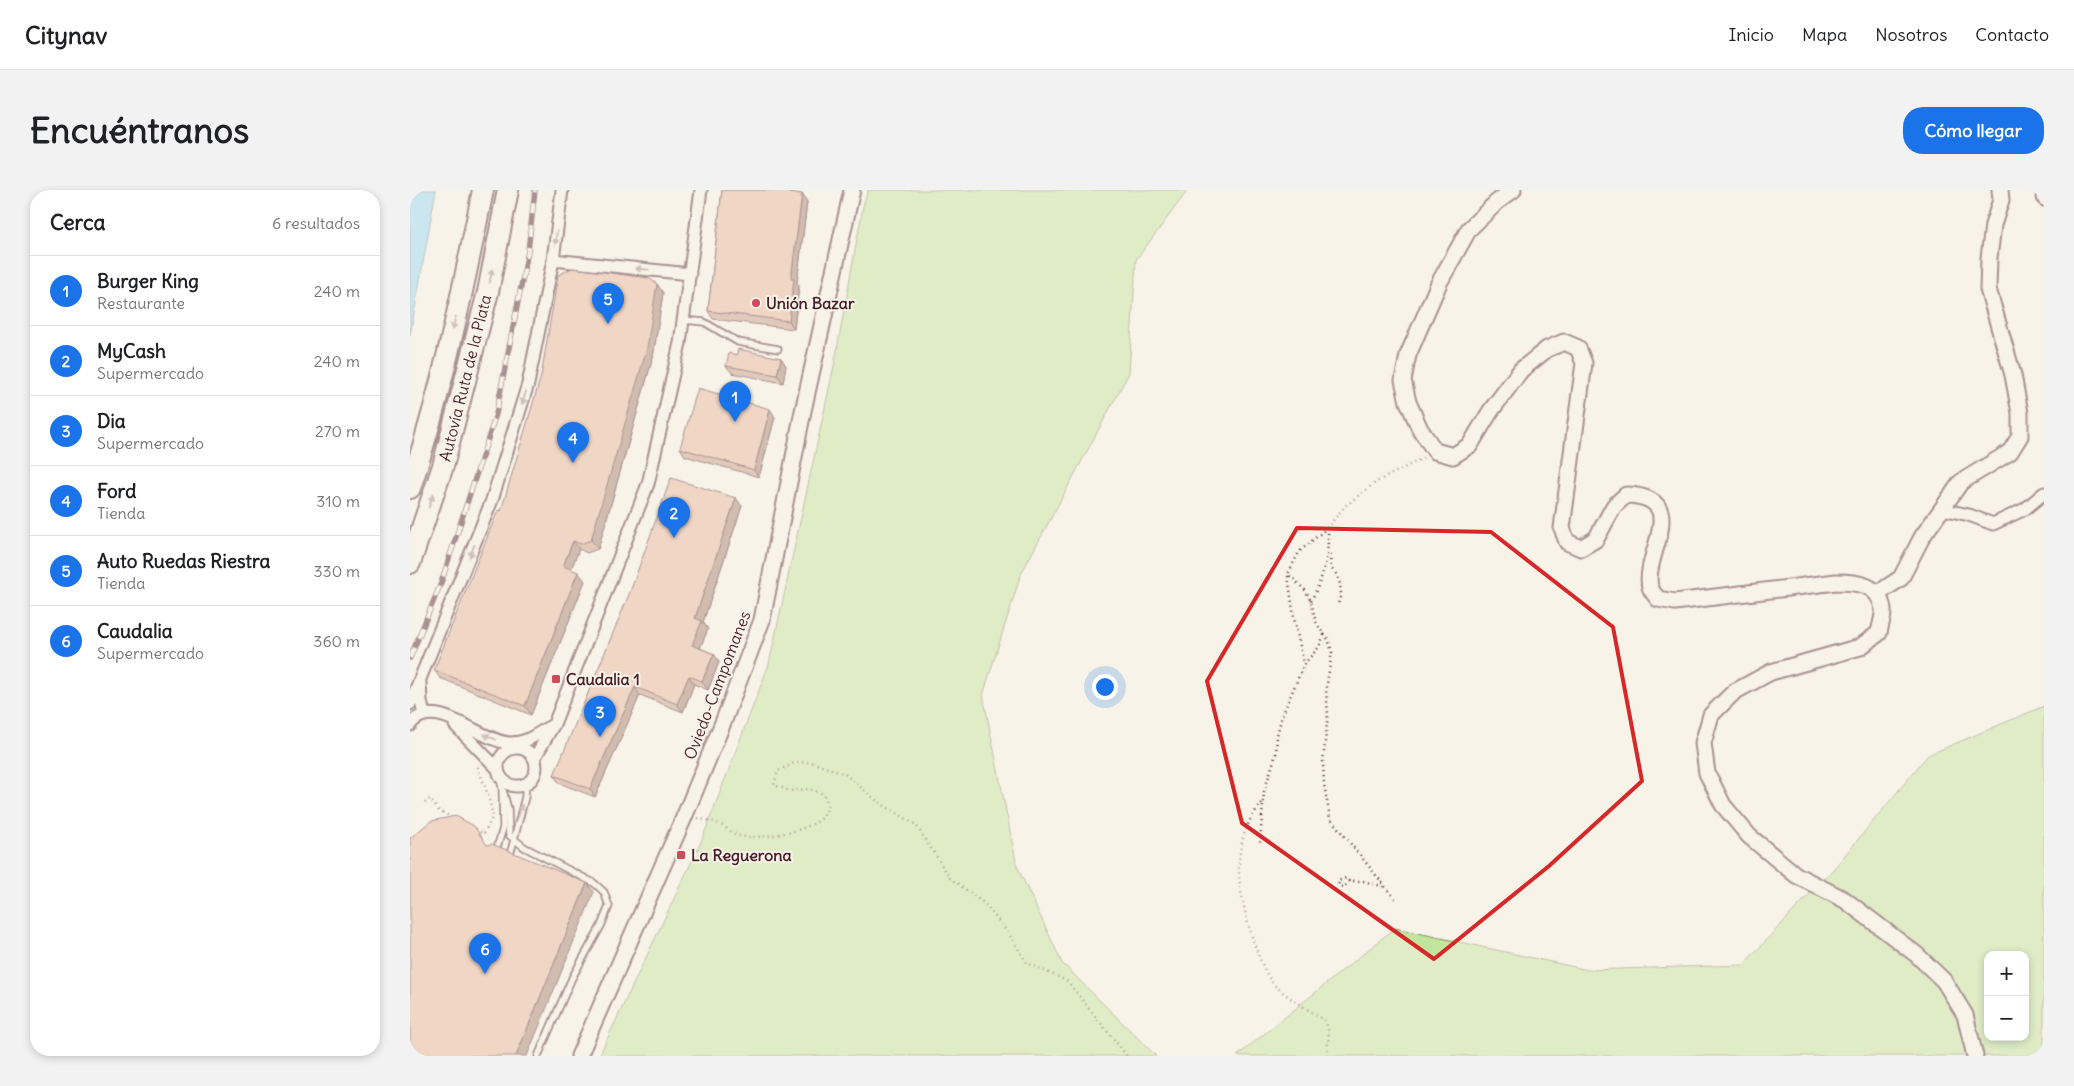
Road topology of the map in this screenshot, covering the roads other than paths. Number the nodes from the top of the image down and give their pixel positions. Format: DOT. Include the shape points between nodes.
graph roads {
  1 [pos="483,190"];
  2 [pos="508,190"];
  3 [pos="562,190"];
  4 [pos="701,190"];
  5 [pos="852,190"];
  6 [pos="1513,190"];
  7 [pos="2000,190"];
  8 [pos="2042,190"];
  9 [pos="2044,200"];
  10 [pos="553,260"];
  11 [pos="690,274"];
  12 [pos="684,320"];
  13 [pos="778,349"];
  14 [pos="410,488"];
  15 [pos="2044,493"];
  16 [pos="1942,509"];
  17 [pos="410,563"];
  18 [pos="1877,594"];
  19 [pos="420,678"];
  20 [pos="410,704"];
  21 [pos="424,715"];
  22 [pos="449,718"];
  23 [pos="554,724"];
  24 [pos="410,725"];
  25 [pos="533,738"];
  26 [pos="510,750"];
  27 [pos="534,759"];
  28 [pos="500,777"];
  29 [pos="526,784"];
  30 [pos="513,839"];
  31 [pos="496,851"];
  32 [pos="510,855"];
  33 [pos="538,1056"];
  34 [pos="579,1056"];
  35 [pos="1975,1056"];
  1 -- 14 [label="highway, Autovía Ruta de la Plata, one-way" via="462,293 423,450"];
  17 -- 2 [label="highway, Autovía Ruta de la Plata, one-way" via="443,466 488,292"];
  3 -- 10 [label="street, one-way"];
  4 -- 11 [label="street"];
  5 -- 34 [label="street, Oviedo-Campomanes" via="805,401 762,620 724,720"];
  6 -- 18 [label="street" via="1469,229 1439,283 1408,355 1403,380 1408,402 1420,429 1435,451 1453,456 1470,445 1521,370 1547,350 1564,342 1578,348 1584,363 1562,528 1567,542 1581,548 1596,539 1620,500 1626,495 1643,495 1658,508 1661,526 1650,571 1650,587 1658,599 1675,602 1836,582 1860,582"];
  7 -- 16 [label="street" via="1989,258 1988,289 2013,375 2020,413 2020,436 2010,452 1961,482"];
  8 -- 9 [label="street"];
  11 -- 10 [label="street, one-way"];
  10 -- 19 [label="street, one-way" via="528,384 492,500"];
  11 -- 12 [label="street"];
  12 -- 13 [label="lane" via="704,322 738,342"];
  12 -- 23 [label="street" via="648,484"];
  15 -- 16 [label="street" via="2025,509 1992,524"];
  16 -- 18 [label="street" via="1922,537 1901,578"];
  18 -- 35 [label="street" via="1884,611 1879,633 1860,647 1771,672 1734,692 1711,715 1703,743 1707,773 1723,806 1749,836 1796,875 1845,900 1917,954 1944,981 1965,1015"];
  19 -- 20 [label="street"];
  19 -- 21 [label="street"];
  21 -- 22 [label="street" via="438,714"];
  21 -- 24 [label="street"];
  25 -- 22 [label="street, one-way" via="502,742"];
  22 -- 28 [label="street"];
  23 -- 25 [label="street"];
  23 -- 27 [label="street"];
  25 -- 26 [label="lane"];
  26 -- 27 [label="street" via="526,750"];
  26 -- 28 [label="street" via="501,758"];
  27 -- 29 [label="street" via="534,775"];
  28 -- 29 [label="street" via="510,785"];
  28 -- 30 [label="lane" via="508,809 509,835"];
  28 -- 31 [label="lane" via="503,828"];
  30 -- 29 [label="lane, one-way"];
  30 -- 32 [label="lane"];
  30 -- 33 [label="lane" via="594,883 604,892 609,906 572,978"];
}
